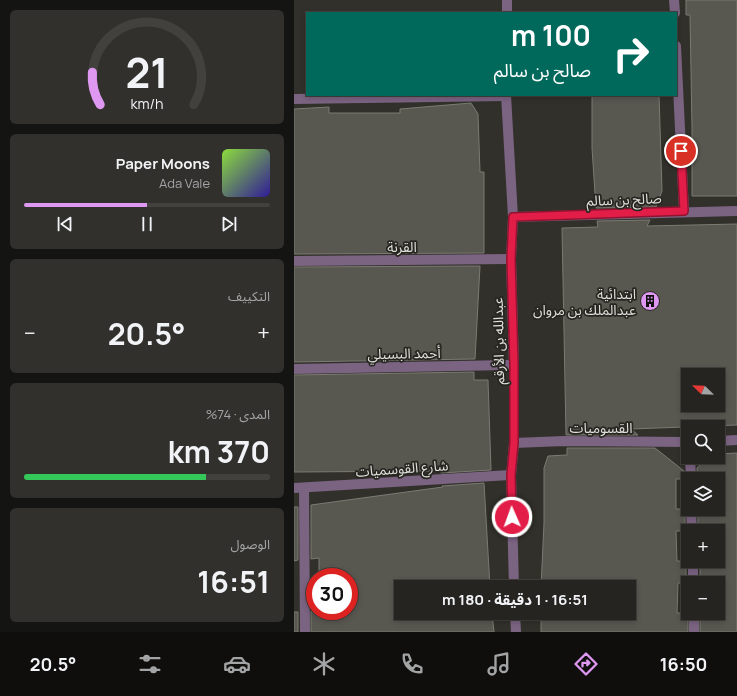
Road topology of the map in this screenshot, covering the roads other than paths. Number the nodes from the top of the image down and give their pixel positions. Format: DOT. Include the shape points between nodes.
graph roads {
  1 [pos="507,0"];
  2 [pos="674,0"];
  3 [pos="507,12"];
  4 [pos="674,12"];
  5 [pos="677,67"];
  6 [pos="506,96"];
  7 [pos="294,99"];
  8 [pos="684,211"];
  9 [pos="737,211"];
  10 [pos="513,217"];
  11 [pos="511,259"];
  12 [pos="294,261"];
  13 [pos="514,365"];
  14 [pos="294,369"];
  15 [pos="737,440"];
  16 [pos="725,441"];
  17 [pos="681,442"];
  18 [pos="514,443"];
  19 [pos="511,475"];
  20 [pos="299,488"];
  21 [pos="514,580"];
  22 [pos="515,620"];
  23 [pos="694,620"];
  24 [pos="305,632"];
  25 [pos="516,632"];
  26 [pos="694,632"];
  1 -- 3 [label="street"];
  2 -- 4 [label="street"];
  5 -- 8 [label="street"];
  6 -- 7 [label="street"];
  6 -- 10 [label="street, عبدالله بن الأرقم"];
  8 -- 9 [label="street, صالح بن سالم"];
  8 -- 10 [label="street, صالح بن سالم"];
  10 -- 11 [label="street, عبدالله بن الأرقم"];
  11 -- 12 [label="street, القرنة"];
  11 -- 13 [label="street, عبدالله بن الأرقم"];
  13 -- 14 [label="street, أحمد البسيلي"];
  13 -- 18 [label="street, عبدالله بن الأرقم"];
  15 -- 16 [label="street"];
  17 -- 18 [label="street, القسوميات"];
  18 -- 19 [label="street, عبدالله بن الأرقم"];
  19 -- 20 [label="street, شارع القوسميات"];
  19 -- 21 [label="street, عبدالله بن الأرقم"];
  20 -- 24 [label="street"];
  22 -- 25 [label="street"];
  23 -- 26 [label="street"];
}
